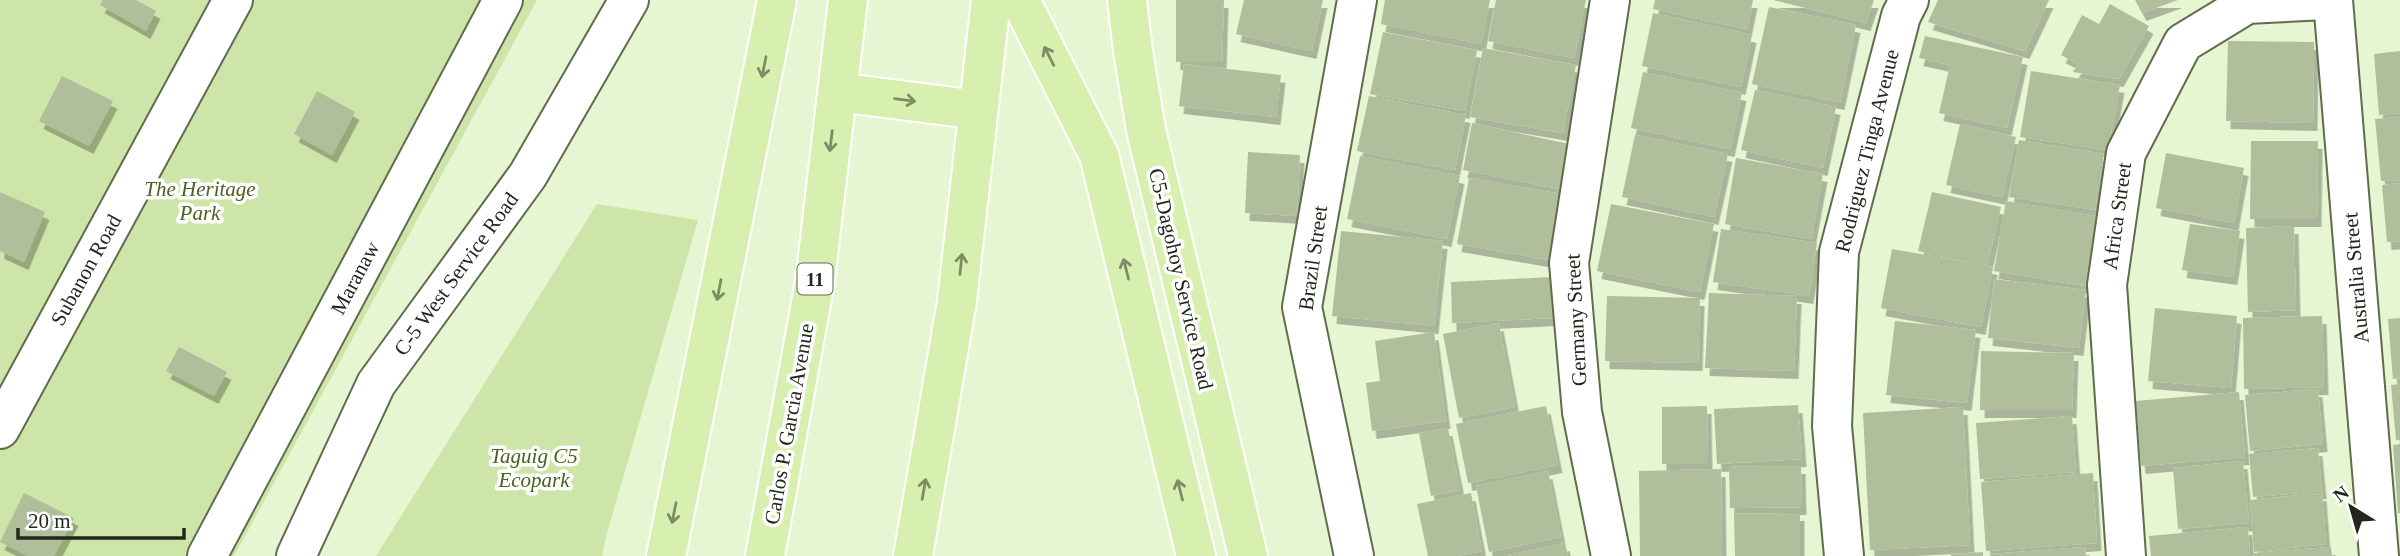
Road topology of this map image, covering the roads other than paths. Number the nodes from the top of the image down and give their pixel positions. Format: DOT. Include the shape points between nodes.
graph roads {
  1 [pos="233,0"];
  2 [pos="503,0"];
  3 [pos="629,0"];
  4 [pos="777,0"];
  5 [pos="848,0"];
  6 [pos="991,0"];
  7 [pos="1020,0"];
  8 [pos="1127,0"];
  9 [pos="1357,0"];
  10 [pos="1611,0"];
  11 [pos="1909,0"];
  12 [pos="2326,0"];
  13 [pos="2333,0"];
  14 [pos="837,92"];
  15 [pos="978,110"];
  16 [pos="0,429"];
  17 [pos="207,556"];
  18 [pos="296,556"];
  19 [pos="666,556"];
  20 [pos="765,556"];
  21 [pos="913,556"];
  22 [pos="1196,556"];
  23 [pos="1248,556"];
  24 [pos="1354,556"];
  25 [pos="1611,556"];
  26 [pos="1843,556"];
  27 [pos="2126,556"];
  28 [pos="2378,556"];
  1 -- 16 [label="street, Subanon Road"];
  2 -- 17 [label="street, Maranaw"];
  3 -- 18 [label="street, C-5 West Service Road" via="528,175 376,384"];
  4 -- 19 [label="main road, one-way"];
  5 -- 14 [label="main road, Carlos P. Garcia Avenue / 11"];
  6 -- 15 [label="main road"];
  22 -- 7 [label="main road, one-way" via="1099,155"];
  8 -- 23 [label="main road, C5-Dagohoy Service Road" via="1146,130"];
  9 -- 24 [label="street, Brazil Street" via="1302,307"];
  10 -- 25 [label="street, Germany Street" via="1569,263 1582,412"];
  11 -- 26 [label="street, Rodriguez Tinga Avenue" via="1839,252 1832,426"];
  12 -- 27 [label="street, Africa Street" via="2247,4 2183,43 2126,153 2107,285"];
  13 -- 28 [label="street, Australia Street"];
  14 -- 15 [label="main road, one-way"];
  14 -- 20 [label="main road, Carlos P. Garcia Avenue / 11, one-way" via="815,281"];
  21 -- 15 [label="main road, one-way" via="957,300"];
}
